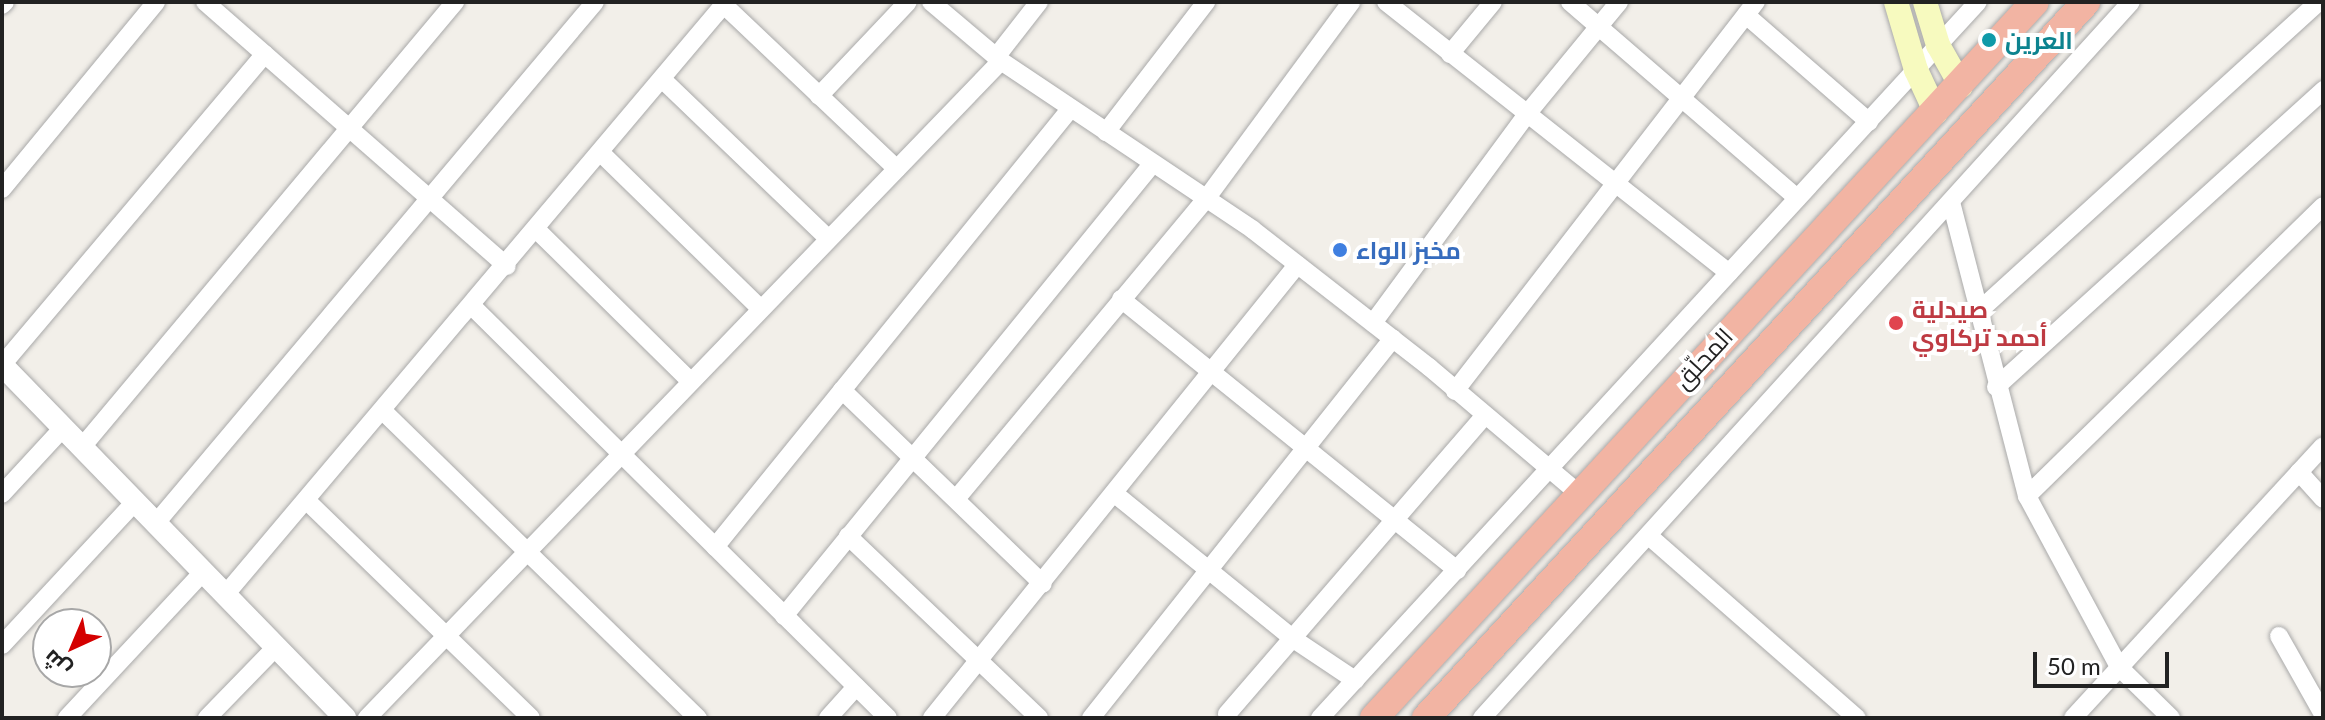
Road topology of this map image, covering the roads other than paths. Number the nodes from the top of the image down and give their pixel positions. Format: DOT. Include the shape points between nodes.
graph roads {
  1 [pos="156,2"];
  2 [pos="205,2"];
  3 [pos="455,2"];
  4 [pos="595,2"];
  5 [pos="908,2"];
  6 [pos="931,2"];
  7 [pos="1039,2"];
  8 [pos="1206,2"];
  9 [pos="1351,2"];
  10 [pos="1386,2"];
  11 [pos="1493,2"];
  12 [pos="1570,2"];
  13 [pos="1619,2"];
  14 [pos="1896,2"];
  15 [pos="1925,2"];
  16 [pos="1978,2"];
  17 [pos="2035,2"];
  18 [pos="2086,2"];
  19 [pos="2131,2"];
  20 [pos="2319,2"];
  21 [pos="725,3"];
  22 [pos="1751,9"];
  23 [pos="1599,27"];
  24 [pos="1938,45"];
  25 [pos="265,54"];
  26 [pos="1450,54"];
  27 [pos="998,59"];
  28 [pos="1916,70"];
  29 [pos="662,79"];
  30 [pos="1961,86"];
  31 [pos="2323,90"];
  32 [pos="819,96"];
  33 [pos="1682,99"];
  34 [pos="1071,108"];
  35 [pos="1936,113"];
  36 [pos="1527,114"];
  37 [pos="1869,122"];
  38 [pos="351,128"];
  39 [pos="1106,132"];
  40 [pos="601,153"];
  41 [pos="1153,163"];
  42 [pos="897,169"];
  43 [pos="1615,182"];
  44 [pos="2,189"];
  45 [pos="1797,198"];
  46 [pos="432,199"];
  47 [pos="1206,199"];
  48 [pos="1951,202"];
  49 [pos="2323,206"];
  50 [pos="537,230"];
  51 [pos="829,239"];
  52 [pos="1297,265"];
  53 [pos="507,266"];
  54 [pos="1729,273"];
  55 [pos="1121,299"];
  56 [pos="473,307"];
  57 [pos="761,309"];
  58 [pos="1980,310"];
  59 [pos="1373,323"];
  60 [pos="1393,338"];
  61 [pos="2,365"];
  62 [pos="1210,374"];
  63 [pos="691,382"];
  64 [pos="1996,387"];
  65 [pos="842,390"];
  66 [pos="1455,391"];
  67 [pos="383,411"];
  68 [pos="1483,417"];
  69 [pos="63,428"];
  70 [pos="2323,446"];
  71 [pos="82,447"];
  72 [pos="1303,451"];
  73 [pos="621,455"];
  74 [pos="912,458"];
  75 [pos="1550,468"];
  76 [pos="2299,472"];
  77 [pos="1578,493"];
  78 [pos="2,494"];
  79 [pos="1115,494"];
  80 [pos="2027,496"];
  81 [pos="956,499"];
  82 [pos="2323,499"];
  83 [pos="306,500"];
  84 [pos="135,502"];
  85 [pos="156,523"];
  86 [pos="1394,523"];
  87 [pos="848,536"];
  88 [pos="1650,537"];
  89 [pos="715,547"];
  90 [pos="527,553"];
  91 [pos="1209,569"];
  92 [pos="1457,570"];
  93 [pos="203,572"];
  94 [pos="1043,584"];
  95 [pos="225,595"];
  96 [pos="784,616"];
  97 [pos="447,636"];
  98 [pos="2279,636"];
  99 [pos="1292,638"];
  100 [pos="2,645"];
  101 [pos="276,647"];
  102 [pos="981,663"];
  103 [pos="2119,667"];
  104 [pos="1355,680"];
  105 [pos="856,687"];
  106 [pos="1227,714"];
  107 [pos="2323,714"];
  108 [pos="67,718"];
  109 [pos="207,718"];
  110 [pos="345,718"];
  111 [pos="367,718"];
  112 [pos="531,718"];
  113 [pos="698,718"];
  114 [pos="828,718"];
  115 [pos="888,718"];
  116 [pos="932,718"];
  117 [pos="1039,718"];
  118 [pos="1091,718"];
  119 [pos="1320,718"];
  120 [pos="1374,718"];
  121 [pos="1426,718"];
  122 [pos="1482,718"];
  123 [pos="1857,718"];
  124 [pos="2074,718"];
  125 [pos="2171,718"];
  1 -- 44 [label="street"];
  2 -- 25 [label="street"];
  3 -- 38 [label="street"];
  4 -- 46 [label="street"];
  5 -- 32 [label="street"];
  6 -- 27 [label="street"];
  7 -- 27 [label="street"];
  8 -- 39 [label="street"];
  9 -- 47 [label="street"];
  10 -- 26 [label="street"];
  11 -- 26 [label="street"];
  12 -- 23 [label="street"];
  13 -- 23 [label="street"];
  14 -- 28 [label="main road"];
  15 -- 24 [label="main road"];
  16 -- 24 [label="street"];
  17 -- 30 [label="highway, المحلّق"];
  18 -- 121 [label="highway, المحلّق"];
  19 -- 48 [label="street"];
  20 -- 58 [label="street"];
  21 -- 29 [label="street"];
  21 -- 32 [label="street"];
  22 -- 33 [label="street"];
  22 -- 37 [label="street"];
  23 -- 33 [label="street"];
  23 -- 36 [label="street"];
  24 -- 28 [label="street"];
  24 -- 30 [label="main road"];
  25 -- 38 [label="street"];
  25 -- 61 [label="street"];
  26 -- 36 [label="street"];
  27 -- 34 [label="street"];
  27 -- 42 [label="street"];
  28 -- 35 [label="main road"];
  28 -- 37 [label="street"];
  29 -- 40 [label="street"];
  29 -- 51 [label="street"];
  30 -- 35 [label="highway, المحلّق"];
  31 -- 64 [label="street"];
  32 -- 42 [label="street"];
  33 -- 43 [label="street"];
  33 -- 45 [label="street"];
  34 -- 39 [label="street"];
  34 -- 65 [label="street"];
  35 -- 77 [label="highway, المحلّق"];
  36 -- 43 [label="street"];
  36 -- 59 [label="street"];
  37 -- 45 [label="street"];
  38 -- 46 [label="street"];
  38 -- 71 [label="street"];
  39 -- 41 [label="street"];
  40 -- 50 [label="street"];
  40 -- 57 [label="street"];
  41 -- 47 [label="street"];
  41 -- 74 [label="street"];
  42 -- 51 [label="street"];
  43 -- 54 [label="street"];
  43 -- 66 [label="street"];
  45 -- 54 [label="street"];
  46 -- 53 [label="street"];
  46 -- 85 [label="street"];
  47 -- 52 [label="street"];
  47 -- 55 [label="street"];
  48 -- 58 [label="street"];
  48 -- 88 [label="street"];
  49 -- 80 [label="street"];
  50 -- 53 [label="street"];
  50 -- 63 [label="street"];
  51 -- 57 [label="street"];
  52 -- 59 [label="street"];
  52 -- 62 [label="street"];
  53 -- 56 [label="street"];
  54 -- 75 [label="street"];
  55 -- 62 [label="street"];
  55 -- 81 [label="street"];
  56 -- 67 [label="street"];
  56 -- 73 [label="street"];
  57 -- 63 [label="street"];
  58 -- 64 [label="street"];
  59 -- 60 [label="street"];
  60 -- 66 [label="street"];
  60 -- 72 [label="street"];
  61 -- 69 [label="street"];
  62 -- 72 [label="street"];
  62 -- 79 [label="street"];
  63 -- 73 [label="street"];
  64 -- 80 [label="street"];
  65 -- 74 [label="street"];
  65 -- 89 [label="street"];
  66 -- 68 [label="street"];
  67 -- 83 [label="street"];
  67 -- 90 [label="street"];
  68 -- 75 [label="street"];
  68 -- 86 [label="street"];
  69 -- 71 [label="street"];
  69 -- 78 [label="street"];
  70 -- 76 [label="street"];
  71 -- 84 [label="street"];
  72 -- 86 [label="street"];
  72 -- 91 [label="street"];
  73 -- 89 [label="street"];
  73 -- 90 [label="street"];
  74 -- 81 [label="street"];
  74 -- 87 [label="street"];
  75 -- 77 [label="street"];
  75 -- 92 [label="street"];
  76 -- 82 [label="street"];
  76 -- 103 [label="street"];
  77 -- 120 [label="highway, المحلّق"];
  79 -- 91 [label="street"];
  79 -- 94 [label="street"];
  80 -- 103 [label="street"];
  81 -- 94 [label="street"];
  83 -- 95 [label="street"];
  83 -- 97 [label="street"];
  84 -- 85 [label="street"];
  84 -- 100 [label="street"];
  85 -- 93 [label="street"];
  86 -- 92 [label="street"];
  86 -- 99 [label="street"];
  87 -- 96 [label="street"];
  87 -- 102 [label="street"];
  88 -- 122 [label="street"];
  88 -- 123 [label="street"];
  89 -- 96 [label="street"];
  90 -- 97 [label="street"];
  90 -- 113 [label="street"];
  91 -- 99 [label="street"];
  91 -- 118 [label="street"];
  92 -- 104 [label="street"];
  93 -- 95 [label="street"];
  93 -- 108 [label="street"];
  94 -- 102 [label="street"];
  95 -- 101 [label="street"];
  96 -- 105 [label="street"];
  97 -- 111 [label="street"];
  97 -- 112 [label="street"];
  98 -- 107 [label="street"];
  99 -- 104 [label="street"];
  99 -- 106 [label="street"];
  101 -- 109 [label="street"];
  101 -- 110 [label="street"];
  102 -- 116 [label="street"];
  102 -- 117 [label="street"];
  103 -- 124 [label="street"];
  103 -- 125 [label="street"];
  104 -- 119 [label="street"];
  105 -- 114 [label="street"];
  105 -- 115 [label="street"];
}
